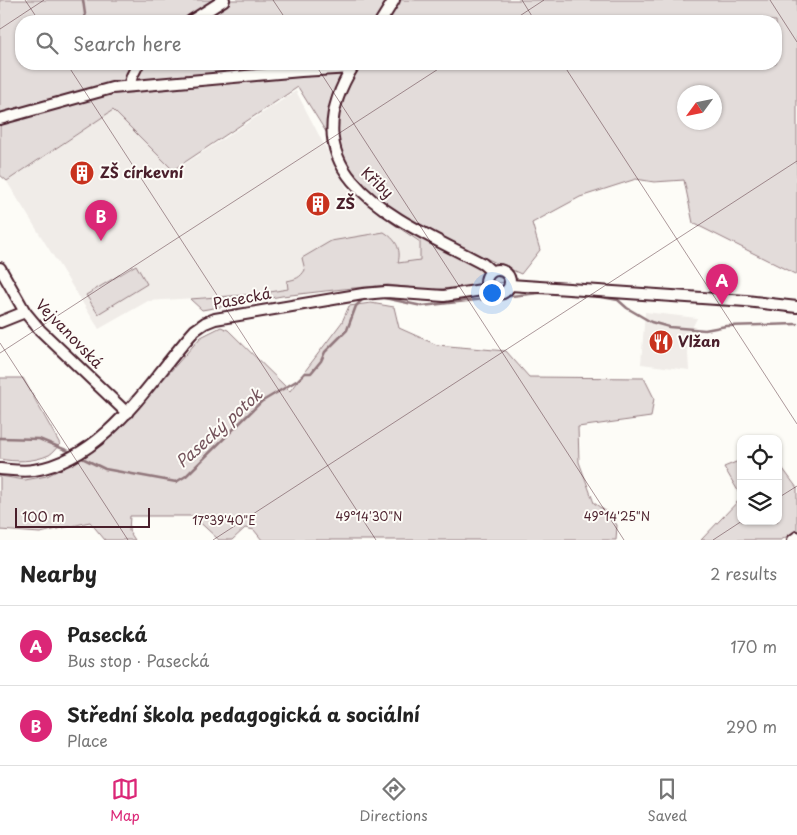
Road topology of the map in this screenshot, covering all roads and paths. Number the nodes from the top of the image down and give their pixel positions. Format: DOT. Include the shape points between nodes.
graph roads {
  1 [pos="224,0"];
  2 [pos="394,0"];
  3 [pos="200,15"];
  4 [pos="385,15"];
  5 [pos="135,70"];
  6 [pos="308,70"];
  7 [pos="351,70"];
  8 [pos="129,86"];
  9 [pos="0,119"];
  10 [pos="0,268"];
  11 [pos="491,271"];
  12 [pos="510,285"];
  13 [pos="488,289"];
  14 [pos="797,307"];
  15 [pos="25,312"];
  16 [pos="0,322"];
  17 [pos="127,413"];
  18 [pos="0,469"];
  19 [pos="797,537"];
  20 [pos="793,540"];
  1 -- 3 [label="street"];
  2 -- 4 [label="street"];
  5 -- 8 [label="street"];
  6 -- 8 [label="street"];
  7 -- 11 [label="street, Křiby" via="332,118 332,138 345,172 362,191 392,215"];
  8 -- 9 [label="street"];
  10 -- 15 [label="street, Vejvanovská"];
  11 -- 12 [label="street" via="499,269 507,273"];
  11 -- 13 [label="street" via="486,278"];
  12 -- 13 [label="street, Pasecká" via="502,294 494,294"];
  12 -- 14 [label="street, Pasecká" via="746,300"];
  13 -- 17 [label="street, Pasecká" via="444,296 370,293 210,320 185,341"];
  15 -- 16 [label="street"];
  15 -- 17 [label="street, Vejvanovská"];
  17 -- 18 [label="street, Pasecká" via="110,430 52,466 34,470"];
  19 -- 20 [label="street"];
}
